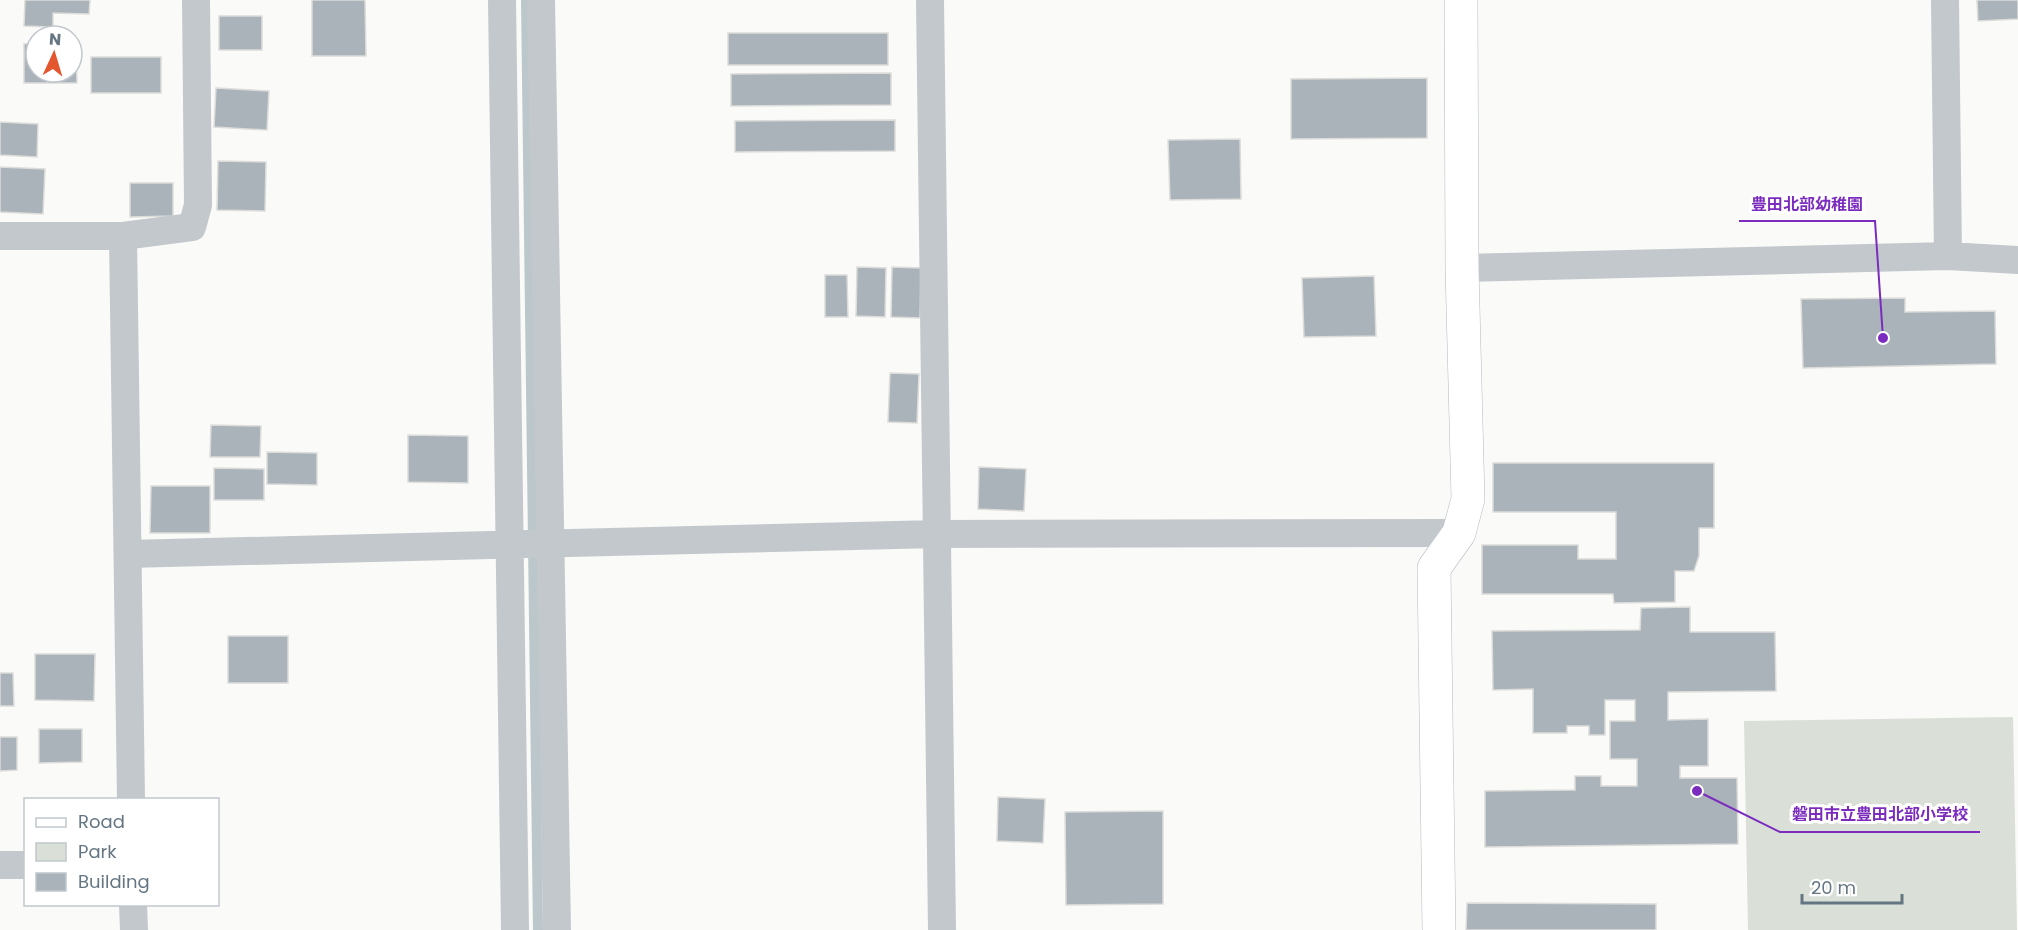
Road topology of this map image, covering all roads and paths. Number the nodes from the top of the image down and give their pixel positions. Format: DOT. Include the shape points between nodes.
graph roads {
  1 [pos="196,0"];
  2 [pos="502,0"];
  3 [pos="542,0"];
  4 [pos="930,0"];
  5 [pos="1461,0"];
  6 [pos="1944,0"];
  7 [pos="0,236"];
  8 [pos="123,236"];
  9 [pos="1948,256"];
  10 [pos="2018,260"];
  11 [pos="1462,268"];
  12 [pos="1459,533"];
  13 [pos="936,534"];
  14 [pos="511,544"];
  15 [pos="549,544"];
  16 [pos="128,554"];
  17 [pos="131,798"];
  18 [pos="0,865"];
  19 [pos="24,865"];
  20 [pos="133,906"];
  21 [pos="134,930"];
  22 [pos="515,930"];
  23 [pos="557,930"];
  24 [pos="942,930"];
  25 [pos="1439,930"];
  1 -- 8 [label="street" via="198,205 192,226"];
  2 -- 14 [label="street"];
  3 -- 15 [label="street"];
  4 -- 13 [label="street"];
  5 -- 11 [label="street"];
  6 -- 9 [label="street"];
  7 -- 8 [label="street"];
  8 -- 16 [label="street"];
  9 -- 10 [label="street"];
  9 -- 11 [label="street"];
  11 -- 12 [label="street" via="1468,499"];
  12 -- 13 [label="street"];
  12 -- 25 [label="street" via="1434,568"];
  13 -- 15 [label="street"];
  13 -- 24 [label="street"];
  14 -- 15 [label="street"];
  14 -- 16 [label="street"];
  14 -- 22 [label="street"];
  15 -- 23 [label="street"];
  16 -- 17 [label="street"];
  18 -- 19 [label="street"];
  20 -- 21 [label="street"];
}
